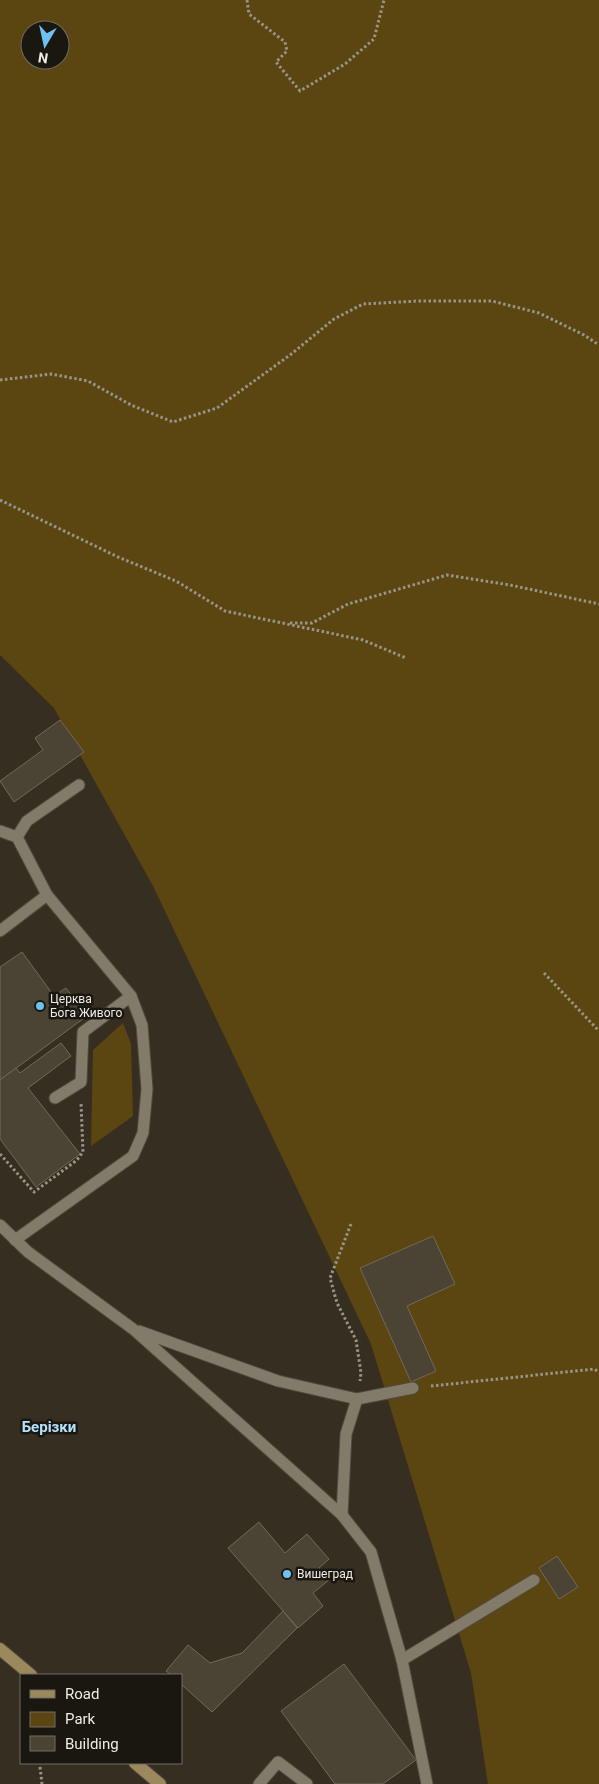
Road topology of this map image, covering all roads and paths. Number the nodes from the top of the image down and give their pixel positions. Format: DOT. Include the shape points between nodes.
graph roads {
  1 [pos="247,0"];
  2 [pos="384,0"];
  3 [pos="599,345"];
  4 [pos="0,380"];
  5 [pos="0,500"];
  6 [pos="599,604"];
  7 [pos="285,623"];
  8 [pos="406,658"];
  9 [pos="79,785"];
  10 [pos="0,831"];
  11 [pos="17,837"];
  12 [pos="47,895"];
  13 [pos="0,932"];
  14 [pos="544,973"];
  15 [pos="130,996"];
  16 [pos="599,1031"];
  17 [pos="81,1082"];
  18 [pos="56,1098"];
  19 [pos="0,1154"];
  20 [pos="351,1224"];
  21 [pos="0,1225"];
  22 [pos="16,1240"];
  23 [pos="133,1329"];
  24 [pos="599,1372"];
  25 [pos="413,1388"];
  26 [pos="357,1399"];
  27 [pos="342,1515"];
  28 [pos="534,1580"];
  29 [pos="0,1649"];
  30 [pos="402,1660"];
  31 [pos="30,1674"];
  32 [pos="136,1764"];
  33 [pos="40,1767"];
  34 [pos="42,1784"];
  35 [pos="160,1784"];
  36 [pos="259,1784"];
  37 [pos="307,1784"];
  38 [pos="427,1784"];
  1 -- 2 [label="path" via="249,14 285,42 287,52 276,62 300,91 345,64 374,39"];
  3 -- 4 [label="path" via="539,313 492,301 363,304 334,319 217,408 173,422 131,405 88,381 51,374"];
  5 -- 7 [label="path" via="176,581 225,611"];
  6 -- 7 [label="path" via="447,575 348,604 312,622"];
  7 -- 8 [label="path" via="364,640"];
  9 -- 11 [label="lane" via="27,820"];
  10 -- 11 [label="lane"];
  11 -- 12 [label="lane"];
  12 -- 13 [label="lane"];
  12 -- 15 [label="lane"];
  14 -- 16 [label="path"];
  15 -- 17 [label="lane" via="82,1032"];
  15 -- 22 [label="lane" via="142,1025 147,1089 143,1134 133,1156"];
  17 -- 18 [label="lane"];
  17 -- 19 [label="path" via="83,1152 77,1160 34,1192"];
  20 -- 26 [label="path" via="330,1278 337,1303 356,1340 362,1373"];
  21 -- 22 [label="lane"];
  22 -- 23 [label="lane"];
  23 -- 26 [label="lane" via="278,1381"];
  23 -- 27 [label="lane"];
  24 -- 25 [label="path" via="594,1369"];
  25 -- 26 [label="lane"];
  26 -- 27 [label="lane" via="346,1434"];
  27 -- 30 [label="lane" via="371,1552"];
  28 -- 30 [label="lane"];
  29 -- 31 [label="main road"];
  30 -- 38 [label="lane"];
  32 -- 35 [label="main road"];
  33 -- 34 [label="path"];
  36 -- 37 [label="lane" via="278,1762"];
}
